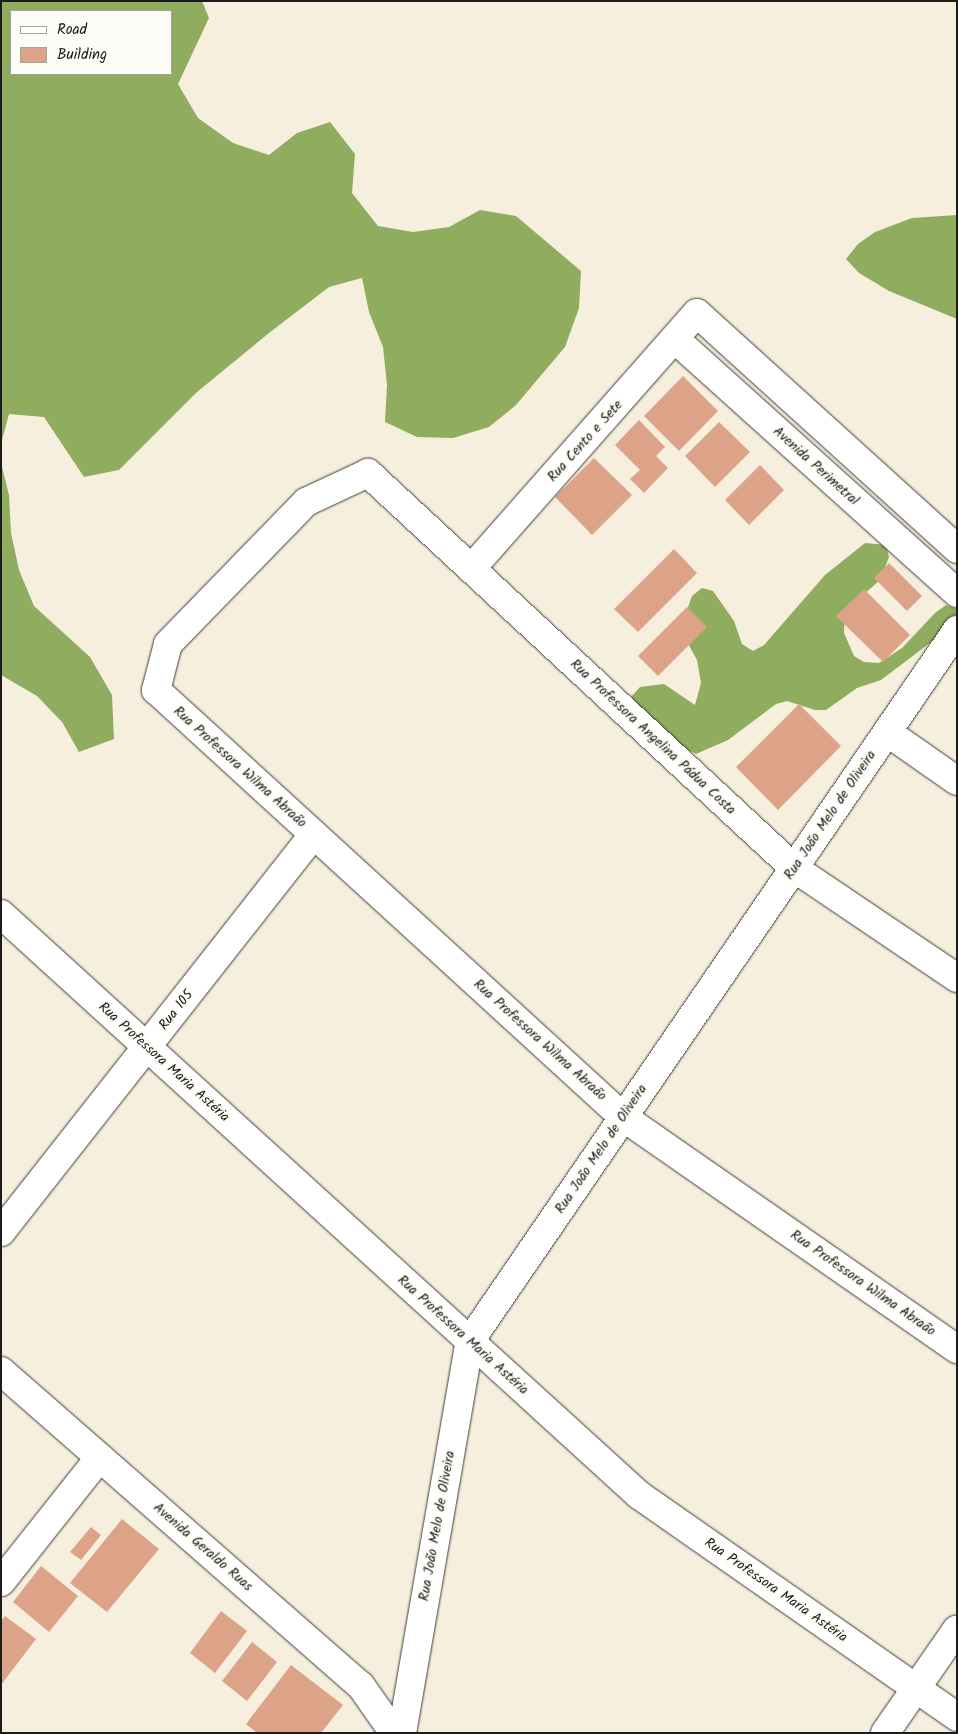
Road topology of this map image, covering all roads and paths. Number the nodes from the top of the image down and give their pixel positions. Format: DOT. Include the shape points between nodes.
graph roads {
  1 [pos="676,340"];
  2 [pos="957,549"];
  3 [pos="471,568"];
  4 [pos="957,593"];
  5 [pos="957,630"];
  6 [pos="156,690"];
  7 [pos="887,732"];
  8 [pos="957,781"];
  9 [pos="314,834"];
  10 [pos="794,868"];
  11 [pos="1,914"];
  12 [pos="957,978"];
  13 [pos="148,1047"];
  14 [pos="623,1117"];
  15 [pos="1,1232"];
  16 [pos="470,1341"];
  17 [pos="957,1349"];
  18 [pos="1,1371"];
  19 [pos="100,1457"];
  20 [pos="1,1582"];
  21 [pos="957,1629"];
  22 [pos="915,1688"];
  23 [pos="957,1717"];
  24 [pos="394,1733"];
  25 [pos="402,1733"];
  26 [pos="884,1733"];
  1 -- 2 [label="street, Rua Cento e Sete" via="697,313"];
  1 -- 3 [label="street, Rua Cento e Sete"];
  1 -- 4 [label="street, Avenida Perimetral"];
  3 -- 6 [label="street, Rua Professora Angelina Pádua Costa" via="368,473 306,502 299,509 168,644"];
  3 -- 10 [label="street, Rua Professora Angelina Pádua Costa"];
  5 -- 7 [label="street, Rua João Melo de Oliveira"];
  6 -- 9 [label="street, Rua Professora Wilma Abraão"];
  7 -- 8 [label="street"];
  7 -- 10 [label="street, Rua João Melo de Oliveira"];
  9 -- 13 [label="street, Rua 105"];
  9 -- 14 [label="street, Rua Professora Wilma Abraão"];
  10 -- 12 [label="street, Rua Professora Angelina Pádua Costa"];
  10 -- 14 [label="street, Rua João Melo de Oliveira"];
  11 -- 13 [label="street, Rua Professora Maria Astéria"];
  13 -- 15 [label="street, Rua 105"];
  13 -- 16 [label="street, Rua Professora Maria Astéria"];
  14 -- 16 [label="street, Rua João Melo de Oliveira"];
  14 -- 17 [label="street, Rua Professora Wilma Abraão"];
  16 -- 22 [label="street, Rua Professora Maria Astéria" via="639,1495"];
  16 -- 25 [label="street, Rua João Melo de Oliveira"];
  18 -- 19 [label="street, Avenida Geraldo Ruas"];
  19 -- 20 [label="street"];
  19 -- 24 [label="street, Avenida Geraldo Ruas" via="361,1686"];
  21 -- 22 [label="street"];
  22 -- 23 [label="street, Rua Professora Maria Astéria"];
  22 -- 26 [label="street"];
}
